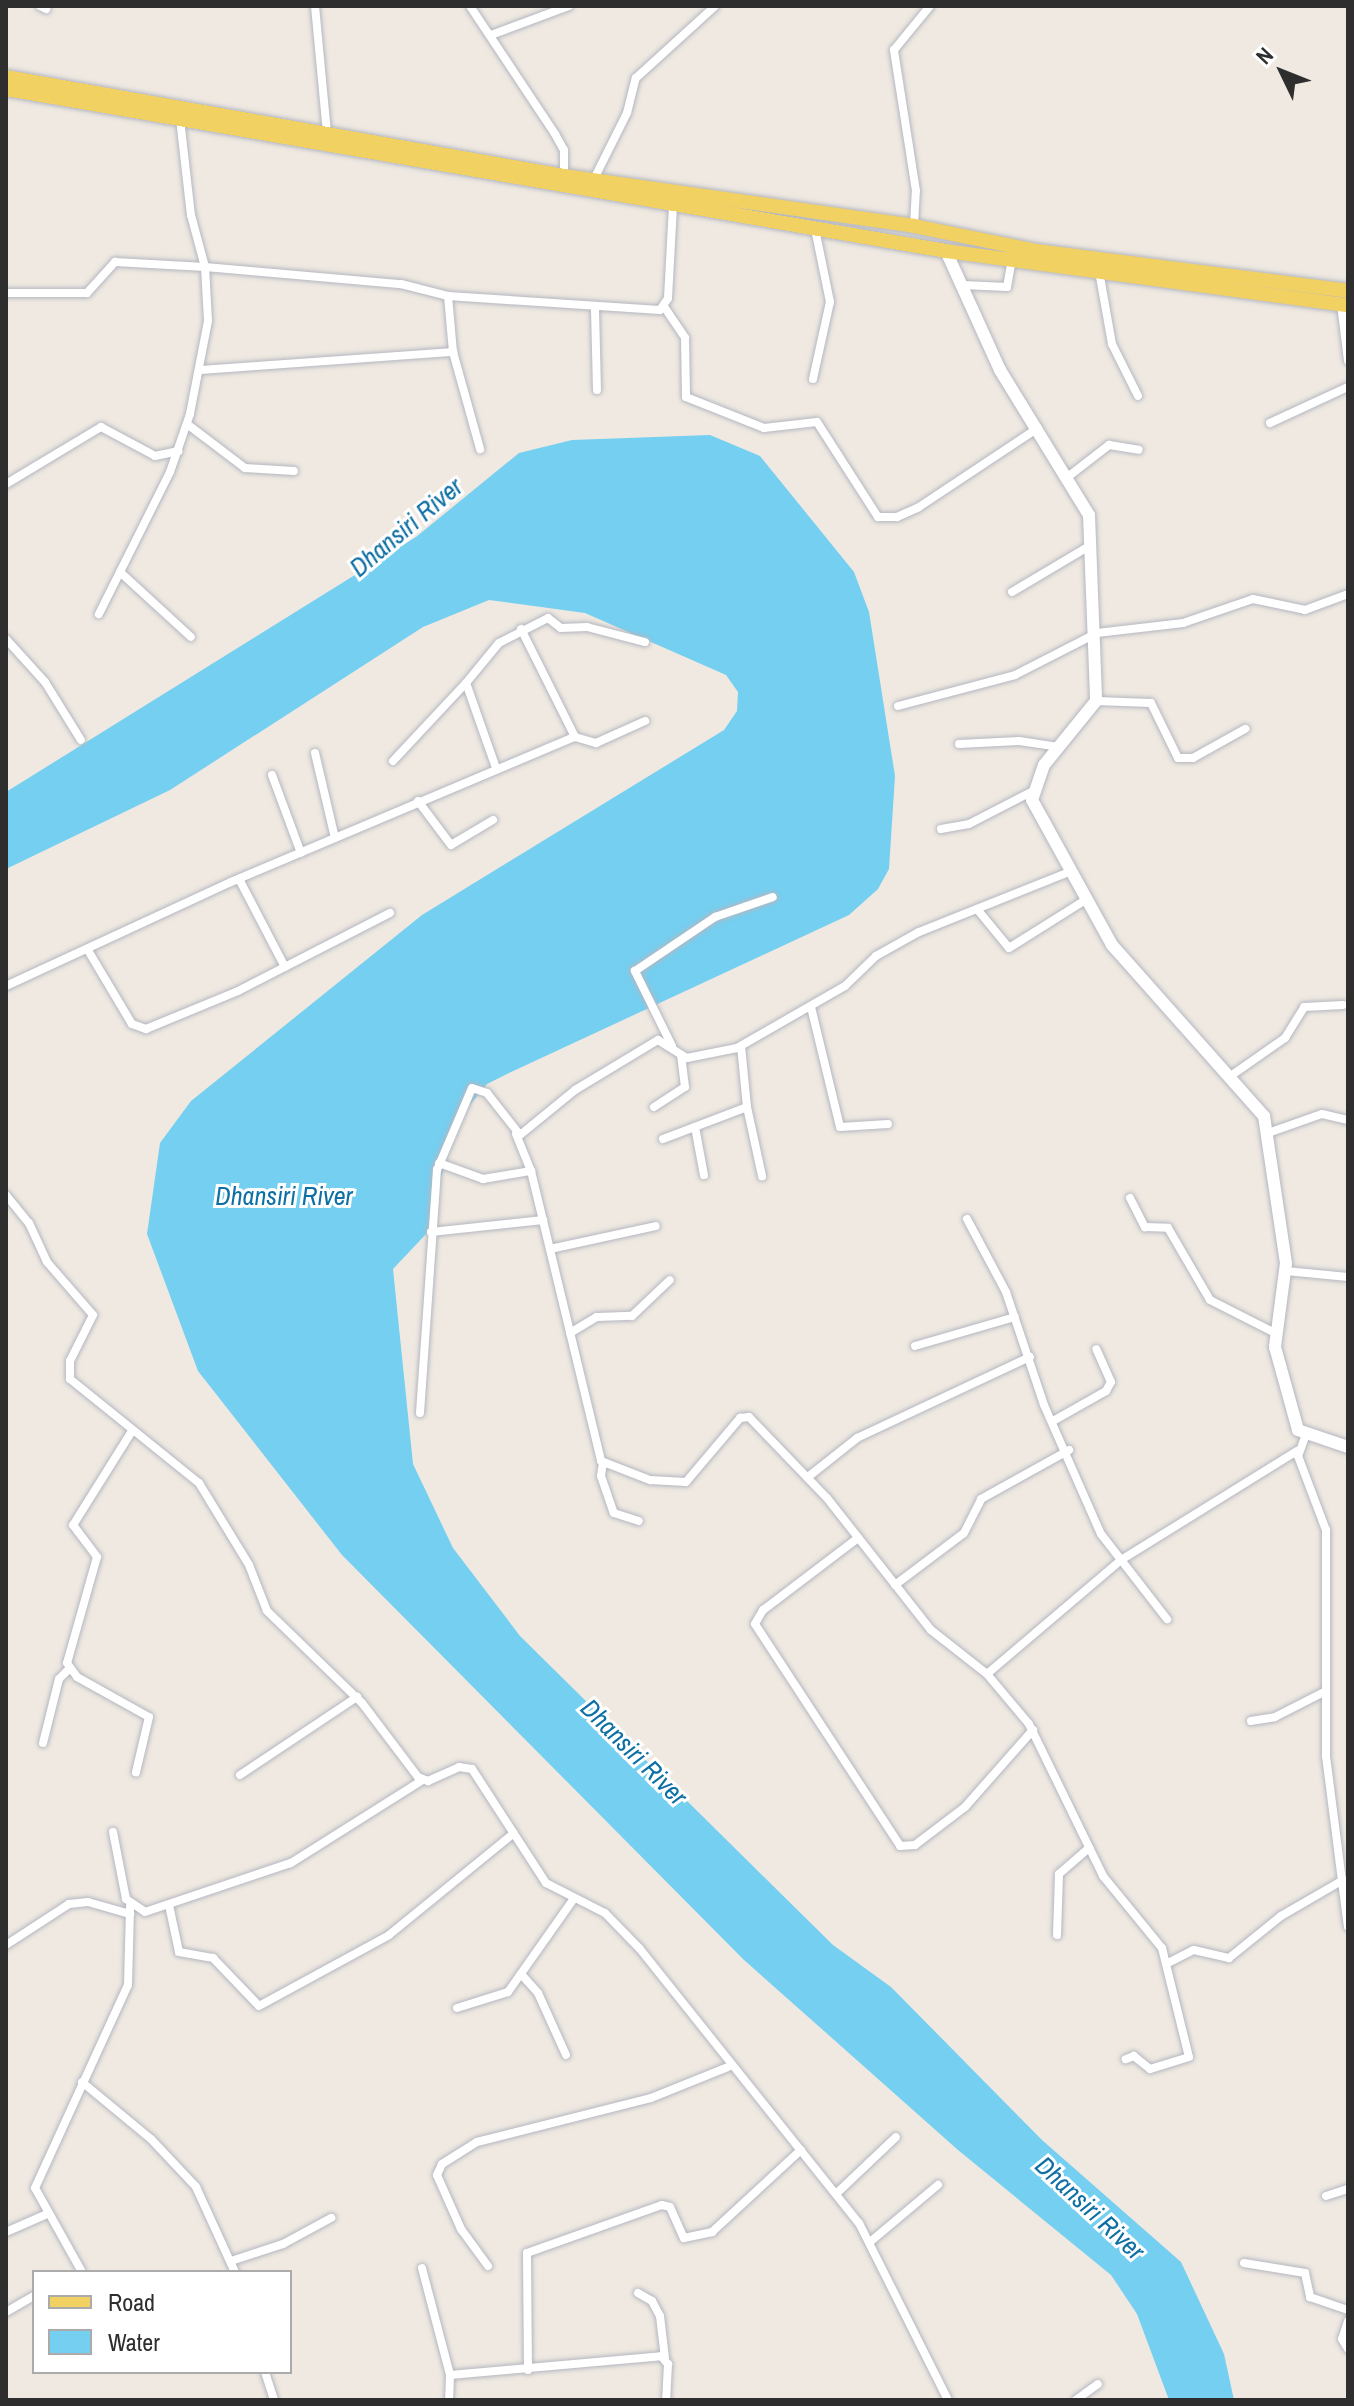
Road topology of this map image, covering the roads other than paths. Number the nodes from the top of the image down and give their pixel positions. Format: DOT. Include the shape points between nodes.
graph roads {
  1 [pos="315,6"];
  2 [pos="470,6"];
  3 [pos="569,6"];
  4 [pos="715,6"];
  5 [pos="930,6"];
  6 [pos="491,35"];
  7 [pos="6,77"];
  8 [pos="6,89"];
  9 [pos="180,119"];
  10 [pos="327,134"];
  11 [pos="564,176"];
  12 [pos="594,179"];
  13 [pos="673,206"];
  14 [pos="914,226"];
  15 [pos="815,229"];
  16 [pos="946,251"];
  17 [pos="1012,260"];
  18 [pos="205,267"];
  19 [pos="1099,271"];
  20 [pos="962,285"];
  21 [pos="6,293"];
  22 [pos="448,296"];
  23 [pos="1346,300"];
  24 [pos="665,308"];
  25 [pos="595,309"];
  26 [pos="453,352"];
  27 [pos="1348,361"];
  28 [pos="201,370"];
  29 [pos="813,379"];
  30 [pos="1348,387"];
  31 [pos="597,390"];
  32 [pos="1138,396"];
  33 [pos="1270,423"];
  34 [pos="187,424"];
  35 [pos="1038,428"];
  36 [pos="480,449"];
  37 [pos="1139,450"];
  38 [pos="178,451"];
  39 [pos="294,471"];
  40 [pos="1069,476"];
  41 [pos="6,484"];
  42 [pos="1091,545"];
  43 [pos="120,572"];
  44 [pos="1012,592"];
  45 [pos="1348,594"];
  46 [pos="99,614"];
  47 [pos="521,629"];
  48 [pos="1097,633"];
  49 [pos="191,637"];
  50 [pos="6,639"];
  51 [pos="645,642"];
  52 [pos="466,683"];
  53 [pos="1096,701"];
  54 [pos="898,706"];
  55 [pos="645,721"];
  56 [pos="1245,729"];
  57 [pos="575,737"];
  58 [pos="81,740"];
  59 [pos="959,744"];
  60 [pos="1059,747"];
  61 [pos="315,753"];
  62 [pos="393,761"];
  63 [pos="496,768"];
  64 [pos="272,775"];
  65 [pos="1033,791"];
  66 [pos="418,801"];
  67 [pos="493,820"];
  68 [pos="941,829"];
  69 [pos="335,838"];
  70 [pos="301,853"];
  71 [pos="1069,872"];
  72 [pos="239,879"];
  73 [pos="773,897"];
  74 [pos="1084,901"];
  75 [pos="977,909"];
  76 [pos="390,913"];
  77 [pos="89,952"];
  78 [pos="285,967"];
  79 [pos="6,986"];
  80 [pos="1343,1005"];
  81 [pos="811,1007"];
  82 [pos="741,1046"];
  83 [pos="672,1047"];
  84 [pos="681,1056"];
  85 [pos="1232,1075"];
  86 [pos="654,1107"];
  87 [pos="747,1107"];
  88 [pos="1348,1120"];
  89 [pos="888,1124"];
  90 [pos="695,1127"];
  91 [pos="1268,1133"];
  92 [pos="516,1134"];
  93 [pos="663,1139"];
  94 [pos="439,1163"];
  95 [pos="531,1171"];
  96 [pos="704,1175"];
  97 [pos="762,1176"];
  98 [pos="6,1195"];
  99 [pos="1130,1198"];
  100 [pos="967,1219"];
  101 [pos="543,1220"];
  102 [pos="656,1226"];
  103 [pos="431,1232"];
  104 [pos="550,1249"];
  105 [pos="1286,1271"];
  106 [pos="1348,1277"];
  107 [pos="670,1280"];
  108 [pos="1015,1317"];
  109 [pos="570,1333"];
  110 [pos="1275,1333"];
  111 [pos="915,1346"];
  112 [pos="1096,1349"];
  113 [pos="1030,1357"];
  114 [pos="420,1413"];
  115 [pos="1053,1421"];
  116 [pos="132,1431"];
  117 [pos="1305,1437"];
  118 [pos="1348,1447"];
  119 [pos="1069,1450"];
  120 [pos="1297,1451"];
  121 [pos="603,1463"];
  122 [pos="808,1477"];
  123 [pos="639,1521"];
  124 [pos="858,1538"];
  125 [pos="1121,1560"];
  126 [pos="895,1585"];
  127 [pos="1167,1619"];
  128 [pos="69,1669"];
  129 [pos="987,1674"];
  130 [pos="1324,1692"];
  131 [pos="357,1697"];
  132 [pos="1251,1721"];
  133 [pos="1033,1730"];
  134 [pos="43,1743"];
  135 [pos="136,1772"];
  136 [pos="240,1775"];
  137 [pos="423,1780"];
  138 [pos="113,1832"];
  139 [pos="514,1833"];
  140 [pos="1089,1848"];
  141 [pos="1343,1880"];
  142 [pos="573,1900"];
  143 [pos="169,1905"];
  144 [pos="130,1910"];
  145 [pos="1348,1927"];
  146 [pos="1057,1935"];
  147 [pos="6,1945"];
  148 [pos="1166,1964"];
  149 [pos="521,1974"];
  150 [pos="457,2008"];
  151 [pos="566,2055"];
  152 [pos="1126,2059"];
  153 [pos="728,2067"];
  154 [pos="82,2082"];
  155 [pos="896,2137"];
  156 [pos="801,2150"];
  157 [pos="938,2185"];
  158 [pos="1348,2189"];
  159 [pos="837,2193"];
  160 [pos="1326,2196"];
  161 [pos="45,2215"];
  162 [pos="331,2218"];
  163 [pos="6,2232"];
  164 [pos="870,2242"];
  165 [pos="231,2261"];
  166 [pos="1244,2263"];
  167 [pos="488,2266"];
  168 [pos="422,2268"];
  169 [pos="81,2270"];
  170 [pos="234,2270"];
  171 [pos="638,2293"];
  172 [pos="32,2297"];
  173 [pos="1348,2310"];
  174 [pos="6,2312"];
  175 [pos="1348,2321"];
  176 [pos="1348,2349"];
  177 [pos="665,2358"];
  178 [pos="528,2370"];
  179 [pos="266,2374"];
  180 [pos="450,2375"];
  181 [pos="1098,2384"];
  182 [pos="274,2400"];
  183 [pos="449,2400"];
  184 [pos="666,2400"];
  185 [pos="948,2400"];
  186 [pos="1076,2400"];
  1 -- 10 [label="street"];
  2 -- 6 [label="street"];
  3 -- 6 [label="street"];
  4 -- 12 [label="street" via="636,78 627,113"];
  5 -- 14 [label="street" via="894,50 916,191"];
  6 -- 11 [label="street" via="564,150"];
  7 -- 10 [label="main road"];
  8 -- 9 [label="main road"];
  9 -- 13 [label="main road"];
  9 -- 18 [label="street" via="191,215"];
  10 -- 11 [label="main road"];
  11 -- 12 [label="main road"];
  12 -- 14 [label="main road"];
  13 -- 15 [label="main road"];
  13 -- 24 [label="street"];
  14 -- 23 [label="main road"];
  15 -- 16 [label="main road"];
  15 -- 29 [label="street" via="830,302"];
  16 -- 17 [label="main road"];
  16 -- 20 [label="street"];
  17 -- 19 [label="main road"];
  17 -- 20 [label="street" via="1007,287"];
  18 -- 21 [label="street" via="115,262 87,293"];
  18 -- 22 [label="street" via="401,284"];
  18 -- 28 [label="street"];
  19 -- 23 [label="main road"];
  19 -- 32 [label="street" via="1112,344"];
  20 -- 35 [label="street" via="1000,370"];
  22 -- 25 [label="street"];
  22 -- 26 [label="street"];
  23 -- 27 [label="street"];
  24 -- 25 [label="street"];
  24 -- 35 [label="street" via="685,338 686,397 764,428 817,422 878,517 897,517 919,507"];
  25 -- 31 [label="street"];
  26 -- 28 [label="street"];
  26 -- 36 [label="street"];
  28 -- 34 [label="street"];
  30 -- 33 [label="street"];
  34 -- 38 [label="street"];
  34 -- 39 [label="street" via="245,468"];
  35 -- 40 [label="street"];
  37 -- 40 [label="street" via="1109,445"];
  38 -- 41 [label="street" via="155,456 101,427"];
  38 -- 43 [label="street"];
  40 -- 42 [label="street" via="1089,515"];
  42 -- 44 [label="street"];
  42 -- 48 [label="street"];
  43 -- 46 [label="street"];
  43 -- 49 [label="street"];
  45 -- 48 [label="street" via="1305,610 1253,599 1183,623"];
  47 -- 51 [label="street" via="551,618 561,628 587,627"];
  47 -- 52 [label="street" via="475,666"];
  47 -- 57 [label="street"];
  48 -- 53 [label="street"];
  48 -- 54 [label="street" via="1015,675"];
  50 -- 58 [label="street" via="45,682"];
  52 -- 62 [label="street"];
  52 -- 63 [label="street"];
  53 -- 56 [label="street" via="1151,703 1178,758 1193,758"];
  53 -- 60 [label="street"];
  55 -- 57 [label="street" via="596,743"];
  57 -- 63 [label="street"];
  59 -- 60 [label="street" via="1019,741"];
  60 -- 65 [label="street"];
  61 -- 69 [label="street"];
  63 -- 66 [label="street"];
  64 -- 70 [label="street"];
  65 -- 68 [label="street" via="969,824"];
  65 -- 71 [label="street" via="1036,812"];
  66 -- 67 [label="street" via="451,845"];
  66 -- 69 [label="street"];
  69 -- 70 [label="street"];
  70 -- 72 [label="street"];
  71 -- 74 [label="street"];
  71 -- 75 [label="street"];
  72 -- 77 [label="street"];
  72 -- 78 [label="street"];
  73 -- 83 [label="street" via="715,917 635,971"];
  74 -- 75 [label="street" via="1009,948"];
  74 -- 85 [label="street" via="1143,985"];
  75 -- 81 [label="street" via="886,950"];
  76 -- 78 [label="street"];
  77 -- 78 [label="street" via="138,1030"];
  77 -- 79 [label="street"];
  80 -- 85 [label="street" via="1304,1007 1285,1038"];
  81 -- 82 [label="street"];
  81 -- 89 [label="street" via="840,1127"];
  82 -- 84 [label="street"];
  82 -- 87 [label="street"];
  83 -- 84 [label="street"];
  83 -- 92 [label="street" via="658,1040"];
  84 -- 86 [label="street" via="685,1087"];
  85 -- 91 [label="street" via="1259,1106"];
  87 -- 90 [label="street"];
  87 -- 97 [label="street"];
  88 -- 91 [label="street" via="1322,1114"];
  90 -- 93 [label="street"];
  90 -- 96 [label="street"];
  91 -- 105 [label="street"];
  92 -- 94 [label="street" via="477,1086 459,1108"];
  92 -- 95 [label="street"];
  94 -- 95 [label="street" via="483,1179"];
  94 -- 103 [label="street"];
  95 -- 101 [label="street"];
  98 -- 116 [label="street" via="29,1223 47,1262 93,1315 70,1361 70,1379"];
  99 -- 110 [label="street" via="1145,1227 1168,1228 1210,1300"];
  100 -- 108 [label="street"];
  101 -- 103 [label="street"];
  101 -- 104 [label="street"];
  102 -- 104 [label="street"];
  103 -- 114 [label="street"];
  104 -- 109 [label="street"];
  105 -- 106 [label="street"];
  105 -- 110 [label="street"];
  107 -- 109 [label="street" via="632,1316 597,1317"];
  108 -- 111 [label="street"];
  108 -- 113 [label="street"];
  109 -- 121 [label="street"];
  110 -- 117 [label="street" via="1298,1430"];
  112 -- 115 [label="street" via="1111,1382 1106,1391"];
  113 -- 115 [label="street"];
  113 -- 122 [label="street" via="857,1438"];
  115 -- 119 [label="street"];
  116 -- 128 [label="street" via="73,1525 97,1557"];
  116 -- 131 [label="street" via="199,1483 249,1565 267,1611"];
  117 -- 118 [label="street"];
  117 -- 120 [label="street"];
  119 -- 125 [label="street" via="1101,1534"];
  119 -- 126 [label="street" via="981,1499 964,1533"];
  120 -- 125 [label="street"];
  120 -- 130 [label="street" via="1326,1530"];
  121 -- 122 [label="street" via="650,1480 686,1482 745,1416"];
  121 -- 123 [label="street" via="601,1476 614,1513"];
  122 -- 124 [label="street"];
  124 -- 126 [label="street"];
  124 -- 133 [label="street" via="763,1610 755,1624 900,1846 915,1845 965,1807"];
  125 -- 127 [label="street"];
  125 -- 129 [label="street"];
  126 -- 129 [label="street" via="931,1630"];
  128 -- 134 [label="street" via="59,1679"];
  128 -- 135 [label="street" via="149,1717"];
  129 -- 133 [label="street"];
  130 -- 132 [label="street" via="1275,1717"];
  130 -- 141 [label="street"];
  131 -- 136 [label="street"];
  131 -- 137 [label="street"];
  133 -- 140 [label="street"];
  137 -- 139 [label="street" via="459,1767 472,1769"];
  137 -- 143 [label="street" via="312,1853"];
  138 -- 144 [label="street"];
  139 -- 142 [label="street" via="546,1883"];
  139 -- 143 [label="street" via="389,1935 259,2006 213,1958 179,1952"];
  140 -- 146 [label="street" via="1059,1874"];
  140 -- 148 [label="street" via="1110,1887 1162,1948"];
  141 -- 145 [label="street"];
  141 -- 148 [label="street" via="1281,1916 1229,1958 1194,1950"];
  142 -- 149 [label="street"];
  142 -- 153 [label="street" via="611,1917"];
  143 -- 144 [label="street"];
  144 -- 147 [label="street" via="69,1904"];
  144 -- 154 [label="street" via="128,1985"];
  148 -- 152 [label="street" via="1189,2057 1150,2069 1134,2056"];
  149 -- 150 [label="street" via="503,1996"];
  149 -- 151 [label="street" via="538,1993"];
  153 -- 156 [label="street"];
  153 -- 167 [label="street" via="651,2098 477,2142 442,2164 437,2175 461,2229"];
  154 -- 161 [label="street" via="37,2174 35,2188"];
  154 -- 165 [label="street" via="159,2145 196,2187"];
  155 -- 159 [label="street"];
  156 -- 159 [label="street"];
  156 -- 178 [label="street" via="712,2232 684,2238 670,2207 662,2205 527,2253"];
  157 -- 164 [label="street"];
  158 -- 160 [label="street"];
  159 -- 164 [label="street"];
  161 -- 163 [label="street"];
  161 -- 169 [label="street"];
  162 -- 165 [label="street" via="283,2244"];
  164 -- 185 [label="street"];
  165 -- 170 [label="street"];
  166 -- 173 [label="street" via="1305,2273 1310,2297"];
  168 -- 180 [label="street"];
  171 -- 177 [label="street" via="652,2301 660,2316"];
  172 -- 174 [label="street"];
  175 -- 176 [label="street" via="1342,2339"];
  177 -- 178 [label="street"];
  177 -- 184 [label="street"];
  178 -- 180 [label="street"];
  179 -- 182 [label="street"];
  180 -- 183 [label="street"];
  181 -- 186 [label="street"];
}
